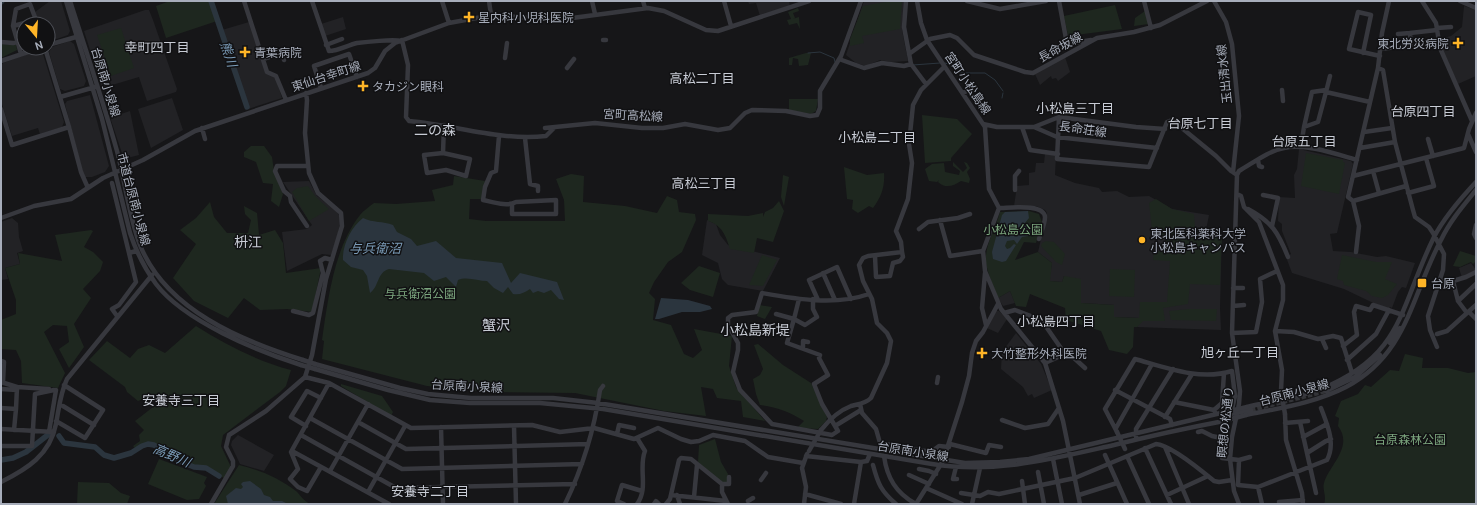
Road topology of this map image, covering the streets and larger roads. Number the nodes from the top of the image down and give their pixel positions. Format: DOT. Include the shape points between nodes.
graph roads {
  1 [pos="66,1"];
  2 [pos="70,1"];
  3 [pos="244,1"];
  4 [pos="312,1"];
  5 [pos="442,1"];
  6 [pos="489,1"];
  7 [pos="592,1"];
  8 [pos="643,1"];
  9 [pos="724,1"];
  10 [pos="809,1"];
  11 [pos="861,1"];
  12 [pos="906,1"];
  13 [pos="917,1"];
  14 [pos="967,1"];
  15 [pos="1046,1"];
  16 [pos="1059,1"];
  17 [pos="1144,1"];
  18 [pos="1207,1"];
  19 [pos="1214,1"];
  20 [pos="1389,1"];
  21 [pos="1422,1"];
  22 [pos="1460,1"];
  23 [pos="1476,6"];
  24 [pos="645,8"];
  25 [pos="595,14"];
  26 [pos="491,15"];
  27 [pos="448,23"];
  28 [pos="13,26"];
  29 [pos="731,26"];
  30 [pos="1451,26"];
  31 [pos="1151,28"];
  32 [pos="1437,29"];
  33 [pos="1410,33"];
  34 [pos="1398,34"];
  35 [pos="16,35"];
  36 [pos="76,37"];
  37 [pos="1097,38"];
  38 [pos="342,39"];
  39 [pos="402,40"];
  40 [pos="928,40"];
  41 [pos="1,42"];
  42 [pos="16,42"];
  43 [pos="56,43"];
  44 [pos="507,43"];
  45 [pos="326,44"];
  46 [pos="1381,49"];
  47 [pos="1363,52"];
  48 [pos="909,54"];
  49 [pos="16,56"];
  50 [pos="47,56"];
  51 [pos="1380,56"];
  52 [pos="505,58"];
  53 [pos="263,59"];
  54 [pos="574,59"];
  55 [pos="840,59"];
  56 [pos="284,60"];
  57 [pos="1,61"];
  58 [pos="911,64"];
  59 [pos="944,67"];
  60 [pos="567,68"];
  61 [pos="1378,68"];
  62 [pos="1330,76"];
  63 [pos="357,77"];
  64 [pos="926,84"];
  65 [pos="95,87"];
  66 [pos="321,88"];
  67 [pos="972,88"];
  68 [pos="1282,90"];
  69 [pos="1326,91"];
  70 [pos="306,93"];
  71 [pos="963,93"];
  72 [pos="60,97"];
  73 [pos="286,100"];
  74 [pos="1283,100"];
  75 [pos="1370,102"];
  76 [pos="1,109"];
  77 [pos="1476,113"];
  78 [pos="1059,117"];
  79 [pos="1472,121"];
  80 [pos="983,124"];
  81 [pos="444,125"];
  82 [pos="69,127"];
  83 [pos="1022,127"];
  84 [pos="1034,127"];
  85 [pos="1304,127"];
  86 [pos="7,128"];
  87 [pos="202,128"];
  88 [pos="545,128"];
  89 [pos="554,128"];
  90 [pos="1165,128"];
  91 [pos="1392,128"];
  92 [pos="1,130"];
  93 [pos="1364,132"];
  94 [pos="1468,134"];
  95 [pos="499,136"];
  96 [pos="525,138"];
  97 [pos="1057,138"];
  98 [pos="205,139"];
  99 [pos="1428,139"];
  100 [pos="1395,142"];
  101 [pos="1301,146"];
  102 [pos="1157,148"];
  103 [pos="1360,148"];
  104 [pos="1476,152"];
  105 [pos="443,153"];
  106 [pos="1058,154"];
  107 [pos="1433,156"];
  108 [pos="1426,158"];
  109 [pos="1258,160"];
  110 [pos="1357,160"];
  111 [pos="1400,164"];
  112 [pos="308,166"];
  113 [pos="1262,166"];
  114 [pos="122,170"];
  115 [pos="1019,171"];
  116 [pos="1373,171"];
  117 [pos="116,172"];
  118 [pos="1235,173"];
  119 [pos="1353,176"];
  120 [pos="1476,182"];
  121 [pos="112,184"];
  122 [pos="1406,186"];
  123 [pos="88,188"];
  124 [pos="1015,190"];
  125 [pos="1476,190"];
  126 [pos="538,191"];
  127 [pos="1380,193"];
  128 [pos="1408,193"];
  129 [pos="1237,194"];
  130 [pos="1263,196"];
  131 [pos="1353,201"];
  132 [pos="512,204"];
  133 [pos="1244,207"];
  134 [pos="999,208"];
  135 [pos="970,214"];
  136 [pos="1,218"];
  137 [pos="940,220"];
  138 [pos="1476,225"];
  139 [pos="307,226"];
  140 [pos="1272,226"];
  141 [pos="919,229"];
  142 [pos="1435,236"];
  143 [pos="1476,238"];
  144 [pos="1039,239"];
  145 [pos="1439,244"];
  146 [pos="136,251"];
  147 [pos="983,251"];
  148 [pos="902,252"];
  149 [pos="1356,252"];
  150 [pos="129,253"];
  151 [pos="1433,255"];
  152 [pos="875,256"];
  153 [pos="1288,257"];
  154 [pos="332,260"];
  155 [pos="1445,261"];
  156 [pos="985,271"];
  157 [pos="155,272"];
  158 [pos="1277,272"];
  159 [pos="1476,272"];
  160 [pos="823,273"];
  161 [pos="151,276"];
  162 [pos="1453,281"];
  163 [pos="1440,282"];
  164 [pos="1476,284"];
  165 [pos="1233,288"];
  166 [pos="1243,288"];
  167 [pos="869,294"];
  168 [pos="799,299"];
  169 [pos="816,299"];
  170 [pos="851,299"];
  171 [pos="836,300"];
  172 [pos="1458,301"];
  173 [pos="998,304"];
  174 [pos="1244,305"];
  175 [pos="1412,305"];
  176 [pos="1476,305"];
  177 [pos="1233,306"];
  178 [pos="1388,310"];
  179 [pos="293,311"];
  180 [pos="1004,313"];
  181 [pos="1468,313"];
  182 [pos="776,314"];
  183 [pos="117,316"];
  184 [pos="1402,316"];
  185 [pos="794,319"];
  186 [pos="1476,319"];
  187 [pos="986,325"];
  188 [pos="1275,331"];
  189 [pos="1232,333"];
  190 [pos="1437,334"];
  191 [pos="1322,339"];
  192 [pos="808,342"];
  193 [pos="1390,342"];
  194 [pos="1343,346"];
  195 [pos="803,348"];
  196 [pos="1326,348"];
  197 [pos="1437,348"];
  198 [pos="1066,354"];
  199 [pos="1347,360"];
  200 [pos="1,362"];
  201 [pos="302,363"];
  202 [pos="1045,363"];
  203 [pos="1152,364"];
  204 [pos="1085,368"];
  205 [pos="1173,369"];
  206 [pos="1224,373"];
  207 [pos="1352,373"];
  208 [pos="1192,374"];
  209 [pos="305,377"];
  210 [pos="938,378"];
  211 [pos="2,382"];
  212 [pos="329,383"];
  213 [pos="937,383"];
  214 [pos="64,385"];
  215 [pos="603,386"];
  216 [pos="17,388"];
  217 [pos="1,389"];
  218 [pos="58,390"];
  219 [pos="1115,390"];
  220 [pos="1319,390"];
  221 [pos="1326,391"];
  222 [pos="1321,397"];
  223 [pos="321,398"];
  224 [pos="1131,400"];
  225 [pos="1174,402"];
  226 [pos="368,404"];
  227 [pos="860,404"];
  228 [pos="1259,404"];
  229 [pos="63,406"];
  230 [pos="598,406"];
  231 [pos="1,408"];
  232 [pos="1059,408"];
  233 [pos="1148,408"];
  234 [pos="1249,408"];
  235 [pos="1321,408"];
  236 [pos="16,409"];
  237 [pos="861,410"];
  238 [pos="1215,412"];
  239 [pos="1260,412"];
  240 [pos="1237,413"];
  241 [pos="1165,417"];
  242 [pos="310,418"];
  243 [pos="830,418"];
  244 [pos="1002,420"];
  245 [pos="56,421"];
  246 [pos="1308,421"];
  247 [pos="358,422"];
  248 [pos="716,422"];
  249 [pos="1300,422"];
  250 [pos="94,424"];
  251 [pos="1285,424"];
  252 [pos="1327,424"];
  253 [pos="1172,425"];
  254 [pos="306,426"];
  255 [pos="406,426"];
  256 [pos="514,426"];
  257 [pos="835,426"];
  258 [pos="441,427"];
  259 [pos="594,428"];
  260 [pos="634,428"];
  261 [pos="1,429"];
  262 [pos="719,429"];
  263 [pos="14,430"];
  264 [pos="33,430"];
  265 [pos="800,430"];
  266 [pos="1117,430"];
  267 [pos="52,432"];
  268 [pos="1198,432"];
  269 [pos="617,434"];
  270 [pos="1146,434"];
  271 [pos="301,435"];
  272 [pos="719,436"];
  273 [pos="1136,437"];
  274 [pos="1303,437"];
  275 [pos="638,438"];
  276 [pos="348,439"];
  277 [pos="799,439"];
  278 [pos="1331,439"];
  279 [pos="396,442"];
  280 [pos="588,444"];
  281 [pos="893,445"];
  282 [pos="1,446"];
  283 [pos="514,446"];
  284 [pos="949,446"];
  285 [pos="1165,446"];
  286 [pos="1001,447"];
  287 [pos="1147,447"];
  288 [pos="441,448"];
  289 [pos="292,450"];
  290 [pos="892,452"];
  291 [pos="1070,452"];
  292 [pos="1307,453"];
  293 [pos="870,454"];
  294 [pos="1104,455"];
  295 [pos="339,456"];
  296 [pos="806,456"];
  297 [pos="884,456"];
  298 [pos="1128,456"];
  299 [pos="1250,457"];
  300 [pos="1053,459"];
  301 [pos="1230,459"];
  302 [pos="386,460"];
  303 [pos="1239,460"];
  304 [pos="943,461"];
  305 [pos="861,462"];
  306 [pos="803,463"];
  307 [pos="582,464"];
  308 [pos="1013,464"];
  309 [pos="1109,464"];
  310 [pos="515,465"];
  311 [pos="698,465"];
  312 [pos="873,465"];
  313 [pos="941,466"];
  314 [pos="321,467"];
  315 [pos="442,467"];
  316 [pos="956,467"];
  317 [pos="980,468"];
  318 [pos="1310,468"];
  319 [pos="919,469"];
  320 [pos="330,471"];
  321 [pos="1038,472"];
  322 [pos="1296,472"];
  323 [pos="766,473"];
  324 [pos="936,474"];
  325 [pos="909,475"];
  326 [pos="1208,476"];
  327 [pos="377,477"];
  328 [pos="729,477"];
  329 [pos="1075,478"];
  330 [pos="957,479"];
  331 [pos="761,480"];
  332 [pos="1232,480"];
  333 [pos="1022,481"];
  334 [pos="1,482"];
  335 [pos="1057,482"];
  336 [pos="1117,483"];
  337 [pos="575,484"];
  338 [pos="722,484"];
  339 [pos="516,486"];
  340 [pos="928,486"];
  341 [pos="1040,486"];
  342 [pos="443,487"];
  343 [pos="1258,487"];
  344 [pos="1182,488"];
  345 [pos="1023,489"];
  346 [pos="642,491"];
  347 [pos="368,492"];
  348 [pos="961,493"];
  349 [pos="1316,493"];
  350 [pos="805,494"];
  351 [pos="671,495"];
  352 [pos="677,495"];
  353 [pos="974,495"];
  354 [pos="1079,495"];
  355 [pos="1167,495"];
  356 [pos="1285,495"];
  357 [pos="694,497"];
  358 [pos="701,498"];
  359 [pos="753,498"];
  360 [pos="748,501"];
  361 [pos="727,502"];
  362 [pos="1279,502"];
  363 [pos="1286,502"];
  364 [pos="1303,502"];
  365 [pos="211,504"];
  366 [pos="388,504"];
  367 [pos="443,504"];
  368 [pos="516,504"];
  369 [pos="565,504"];
  370 [pos="624,504"];
  371 [pos="637,504"];
  372 [pos="654,504"];
  373 [pos="659,504"];
  374 [pos="666,504"];
  375 [pos="680,504"];
  376 [pos="703,504"];
  377 [pos="804,504"];
  378 [pos="842,504"];
  379 [pos="854,504"];
  380 [pos="896,504"];
  381 [pos="916,504"];
  382 [pos="962,504"];
  383 [pos="972,504"];
  384 [pos="1025,504"];
  385 [pos="1044,504"];
  386 [pos="1062,504"];
  387 [pos="1080,504"];
  388 [pos="1127,504"];
  389 [pos="1149,504"];
  390 [pos="1170,504"];
  391 [pos="1189,504"];
  392 [pos="1238,504"];
  393 [pos="1262,504"];
  1 -- 36 [label="street, 市道台原南小泉線"];
  2 -- 65 [label="street, 台原南小泉線"];
  3 -- 53 [label="street"];
  4 -- 45 [label="street"];
  5 -- 27 [label="street"];
  6 -- 26 [label="street"];
  7 -- 25 [label="street"];
  8 -- 24 [label="street"];
  9 -- 29 [label="street"];
  10 -- 29 [label="street, 東仙台幸町線"];
  11 -- 55 [label="street, 宮町高松線"];
  12 -- 48 [label="street" via="904,27"];
  13 -- 40 [label="street, 宮町小松島線" via="921,23"];
  14 -- 15 [label="street" via="1000,9"];
  16 -- 37 [label="street" via="1067,44"];
  17 -- 31 [label="street"];
  18 -- 31 [label="street, 長命坂線"];
  19 -- 118 [label="street, 玉出清水線" via="1226,22 1232,44 1239,116"];
  20 -- 46 [label="street"];
  21 -- 32 [label="street"];
  22 -- 23 [label="street"];
  24 -- 25 [label="street, 東仙台幸町線"];
  24 -- 29 [label="street, 東仙台幸町線" via="664,11 712,31"];
  25 -- 26 [label="street, 東仙台幸町線" via="552,20"];
  26 -- 27 [label="street, 東仙台幸町線"];
  27 -- 39 [label="street, 東仙台幸町線"];
  28 -- 28 [label="street" via="16,9 30,4 36,20"];
  28 -- 35 [label="street"];
  30 -- 32 [label="street"];
  31 -- 37 [label="street, 長命坂線"];
  32 -- 33 [label="street"];
  32 -- 79 [label="street" via="1440,48"];
  33 -- 34 [label="street"];
  33 -- 46 [label="street" via="1411,45"];
  36 -- 43 [label="street"];
  36 -- 65 [label="street, 市道台原南小泉線"];
  37 -- 40 [label="street, 長命坂線" via="1036,72 1029,73 974,55 957,38 950,36"];
  38 -- 45 [label="street"];
  39 -- 45 [label="street" via="358,43 331,51"];
  39 -- 63 [label="street, 東仙台幸町線" via="385,51 372,71"];
  39 -- 81 [label="street" via="408,65 406,117 409,121"];
  40 -- 48 [label="street"];
  40 -- 59 [label="street, 宮町小松島線"];
  41 -- 42 [label="street"];
  44 -- 52 [label="street"];
  46 -- 51 [label="street"];
  47 -- 47 [label="street" via="1371,15 1358,12 1349,49"];
  47 -- 51 [label="street"];
  48 -- 58 [label="street"];
  49 -- 57 [label="street"];
  50 -- 72 [label="street"];
  51 -- 61 [label="street"];
  53 -- 56 [label="street" via="282,53"];
  53 -- 73 [label="street" via="267,72 276,76"];
  54 -- 60 [label="street"];
  55 -- 58 [label="street" via="864,68 882,63 904,66"];
  55 -- 89 [label="street, 宮町高松線" via="820,91 819,113 814,116 786,111 752,110 745,113 730,128 718,130 685,124 642,128 595,123"];
  58 -- 64 [label="street"];
  59 -- 64 [label="street"];
  59 -- 71 [label="street, 宮町小松島線"];
  61 -- 75 [label="street"];
  61 -- 91 [label="street" via="1384,70"];
  62 -- 69 [label="street"];
  63 -- 66 [label="street, 東仙台幸町線"];
  63 -- 66 [label="street" via="349,54 314,66"];
  64 -- 148 [label="street" via="915,101 911,117 909,144 912,163 909,189 904,212 896,231"];
  65 -- 72 [label="street"];
  65 -- 114 [label="street, 台原南小泉線"];
  65 -- 117 [label="street, 市道台原南小泉線"];
  66 -- 70 [label="street, 東仙台幸町線"];
  67 -- 71 [label="street"];
  68 -- 74 [label="street"];
  69 -- 75 [label="street"];
  69 -- 85 [label="street" via="1318,122"];
  69 -- 85 [label="street" via="1312,92"];
  70 -- 73 [label="street, 東仙台幸町線"];
  70 -- 112 [label="street" via="305,133"];
  71 -- 80 [label="street, 宮町小松島線"];
  72 -- 82 [label="street"];
  73 -- 87 [label="street, 東仙台幸町線"];
  75 -- 93 [label="street"];
  76 -- 86 [label="street"];
  77 -- 79 [label="street"];
  78 -- 84 [label="street"];
  78 -- 90 [label="street"];
  78 -- 97 [label="street"];
  79 -- 94 [label="street"];
  80 -- 83 [label="street, 長命荘線"];
  80 -- 134 [label="street, 宮町小松島線" via="989,188"];
  81 -- 95 [label="street"];
  81 -- 105 [label="street"];
  82 -- 86 [label="street" via="12,145"];
  82 -- 123 [label="street"];
  83 -- 84 [label="street, 長命荘線"];
  83 -- 106 [label="street" via="1030,150"];
  84 -- 97 [label="street, 長命荘線"];
  85 -- 101 [label="street"];
  86 -- 92 [label="street"];
  87 -- 98 [label="street"];
  87 -- 114 [label="street, 東仙台幸町線"];
  88 -- 89 [label="street"];
  89 -- 96 [label="street" via="546,136"];
  90 -- 102 [label="street"];
  90 -- 118 [label="street" via="1167,122 1172,120"];
  91 -- 93 [label="street"];
  91 -- 100 [label="street"];
  93 -- 103 [label="street"];
  94 -- 104 [label="street"];
  94 -- 107 [label="street" via="1464,148"];
  95 -- 96 [label="street"];
  95 -- 132 [label="street" via="496,171 491,172 483,200"];
  96 -- 126 [label="street" via="530,184 538,186"];
  97 -- 102 [label="street, 長命荘線"];
  97 -- 106 [label="street"];
  99 -- 107 [label="street"];
  100 -- 103 [label="street"];
  100 -- 111 [label="street"];
  101 -- 109 [label="street" via="1282,148"];
  101 -- 110 [label="street"];
  102 -- 106 [label="street" via="1149,167 1057,159"];
  103 -- 110 [label="street"];
  105 -- 105 [label="street" via="470,160 466,176 446,170 427,173 424,155"];
  107 -- 108 [label="street"];
  108 -- 111 [label="street"];
  108 -- 128 [label="street" via="1434,186"];
  109 -- 113 [label="street" via="1259,166"];
  109 -- 118 [label="street"];
  110 -- 119 [label="street"];
  111 -- 116 [label="street"];
  111 -- 122 [label="street"];
  112 -- 139 [label="street" via="277,166 275,171"];
  112 -- 154 [label="street" via="318,192 337,208 342,219"];
  114 -- 117 [label="street, 東仙台幸町線"];
  114 -- 157 [label="street, 市道台原南小泉線" via="140,244"];
  115 -- 124 [label="street" via="1015,176"];
  116 -- 119 [label="street"];
  116 -- 127 [label="street"];
  117 -- 123 [label="street, 東仙台幸町線"];
  117 -- 146 [label="street, 市道台原南小泉線"];
  118 -- 129 [label="street, 瞑想の松通り"];
  119 -- 131 [label="street" via="1348,197"];
  120 -- 142 [label="street" via="1448,214"];
  121 -- 150 [label="street"];
  122 -- 127 [label="street"];
  122 -- 128 [label="street"];
  123 -- 136 [label="street, 東仙台幸町線" via="71,199 34,206"];
  125 -- 145 [label="street, 台原南小泉線" via="1456,214"];
  127 -- 131 [label="street"];
  128 -- 142 [label="street" via="1415,216 1429,227"];
  129 -- 133 [label="street" via="1241,196"];
  129 -- 165 [label="street, 瞑想の松通り"];
  130 -- 140 [label="street" via="1278,198"];
  131 -- 149 [label="street" via="1359,226"];
  132 -- 132 [label="street" via="556,200 558,215 510,214"];
  133 -- 140 [label="street"];
  133 -- 158 [label="street" via="1259,222"];
  134 -- 144 [label="street" via="1036,208 1042,211 1045,218"];
  134 -- 147 [label="street"];
  135 -- 137 [label="street"];
  137 -- 141 [label="street" via="928,222"];
  137 -- 147 [label="street" via="950,256"];
  138 -- 143 [label="street"];
  140 -- 153 [label="street" via="1278,233"];
  142 -- 145 [label="street"];
  142 -- 184 [label="street"];
  145 -- 151 [label="street, 台原南小泉線"];
  145 -- 155 [label="street"];
  146 -- 150 [label="street"];
  146 -- 161 [label="street, 市道台原南小泉線"];
  147 -- 156 [label="street"];
  148 -- 152 [label="street"];
  148 -- 152 [label="street" via="903,257 893,263 890,276 876,277"];
  150 -- 183 [label="street" via="136,282 119,305 113,308"];
  151 -- 155 [label="street" via="1443,256"];
  151 -- 175 [label="street, 台原南小泉線"];
  152 -- 167 [label="street" via="863,258 859,265"];
  154 -- 179 [label="street" via="325,258 320,261 323,273 313,313 309,315"];
  154 -- 209 [label="street"];
  155 -- 163 [label="street"];
  156 -- 173 [label="street"];
  156 -- 187 [label="street" via="982,308"];
  157 -- 161 [label="street"];
  157 -- 201 [label="street" via="176,295 215,323"];
  158 -- 188 [label="street" via="1283,285 1283,300"];
  158 -- 189 [label="street" via="1260,279 1262,302 1256,332"];
  159 -- 162 [label="street"];
  160 -- 169 [label="street" via="809,280"];
  160 -- 170 [label="street" via="837,267"];
  160 -- 171 [label="street"];
  161 -- 183 [label="street"];
  161 -- 201 [label="street, 市道台原南小泉線" via="170,299 228,336 250,347"];
  162 -- 163 [label="street"];
  162 -- 172 [label="street"];
  163 -- 197 [label="street" via="1428,316"];
  164 -- 172 [label="street"];
  165 -- 166 [label="street"];
  165 -- 177 [label="street, 瞑想の松通り"];
  167 -- 170 [label="street"];
  167 -- 227 [label="street" via="877,323 886,332 891,344 887,363 873,395"];
  168 -- 169 [label="street"];
  168 -- 185 [label="street"];
  168 -- 265 [label="street" via="762,293 756,312 732,315 728,318 728,325 738,343 734,372 740,390 769,422"];
  169 -- 171 [label="street"];
  169 -- 185 [label="street" via="813,309 817,317 805,324"];
  170 -- 171 [label="street"];
  172 -- 181 [label="street"];
  173 -- 180 [label="street"];
  173 -- 187 [label="street"];
  174 -- 177 [label="street"];
  175 -- 193 [label="street" via="1399,331"];
  175 -- 222 [label="street, 台原南小泉線" via="1398,339 1377,364 1356,381"];
  176 -- 181 [label="street"];
  177 -- 189 [label="street, 瞑想の松通り"];
  178 -- 184 [label="street"];
  178 -- 194 [label="street" via="1373,305 1370,310 1356,306 1354,312 1357,335"];
  178 -- 199 [label="street" via="1376,334"];
  180 -- 198 [label="street" via="1015,310 1049,323 1046,328"];
  180 -- 202 [label="street"];
  181 -- 186 [label="street"];
  181 -- 190 [label="street" via="1447,331"];
  182 -- 185 [label="street"];
  183 -- 214 [label="street"];
  184 -- 193 [label="street"];
  184 -- 207 [label="street" via="1387,342"];
  185 -- 195 [label="street" via="787,343"];
  187 -- 284 [label="street" via="976,341 970,358 969,376"];
  188 -- 191 [label="street" via="1294,332"];
  188 -- 251 [label="street, bridge" via="1282,370 1281,391"];
  189 -- 240 [label="street, 瞑想の松通り" via="1240,382"];
  191 -- 194 [label="street" via="1337,336 1341,338"];
  191 -- 196 [label="street"];
  192 -- 195 [label="street" via="803,341"];
  193 -- 221 [label="street" via="1365,370"];
  194 -- 199 [label="street"];
  195 -- 243 [label="street" via="820,355 819,358 828,375 814,384"];
  198 -- 202 [label="street"];
  198 -- 204 [label="street"];
  199 -- 207 [label="street"];
  200 -- 211 [label="street" via="4,362"];
  201 -- 230 [label="street, 台原南小泉線, bridge" via="428,394 471,398 553,398"];
  202 -- 232 [label="street"];
  203 -- 205 [label="street"];
  203 -- 219 [label="street" via="1135,359"];
  203 -- 224 [label="street"];
  205 -- 208 [label="street"];
  205 -- 233 [label="street"];
  206 -- 208 [label="street" via="1213,376"];
  206 -- 238 [label="street" via="1222,403"];
  206 -- 240 [label="street" via="1232,371 1234,396 1231,414"];
  207 -- 220 [label="street"];
  208 -- 225 [label="street"];
  209 -- 212 [label="street"];
  209 -- 365 [label="street" via="266,410 229,435 226,447 233,460 233,466"];
  210 -- 213 [label="street"];
  211 -- 216 [label="street"];
  212 -- 223 [label="street"];
  212 -- 226 [label="street"];
  214 -- 218 [label="street"];
  214 -- 250 [label="street" via="103,410"];
  215 -- 230 [label="street"];
  216 -- 217 [label="street"];
  216 -- 218 [label="street"];
  216 -- 236 [label="street"];
  218 -- 245 [label="street"];
  218 -- 264 [label="street" via="35,394"];
  218 -- 267 [label="street"];
  219 -- 224 [label="street"];
  219 -- 266 [label="street" via="1105,409"];
  220 -- 222 [label="street"];
  220 -- 228 [label="street"];
  222 -- 239 [label="street, 台原南小泉線"];
  223 -- 242 [label="street"];
  223 -- 254 [label="street" via="307,391 291,417"];
  224 -- 233 [label="street"];
  224 -- 266 [label="street"];
  225 -- 238 [label="street"];
  225 -- 241 [label="street"];
  226 -- 247 [label="street"];
  226 -- 255 [label="street"];
  227 -- 237 [label="street"];
  227 -- 243 [label="street"];
  228 -- 234 [label="street"];
  228 -- 239 [label="street"];
  229 -- 250 [label="street"];
  230 -- 248 [label="street, 台原南小泉線"];
  230 -- 259 [label="street"];
  230 -- 262 [label="street, 台原南小泉線"];
  231 -- 236 [label="street"];
  232 -- 244 [label="street" via="1048,424 1025,428"];
  232 -- 291 [label="street"];
  233 -- 241 [label="street"];
  233 -- 273 [label="street"];
  234 -- 238 [label="street, 台原南小泉線, bridge"];
  234 -- 240 [label="street"];
  235 -- 252 [label="street"];
  236 -- 263 [label="street"];
  237 -- 257 [label="street"];
  237 -- 281 [label="street" via="876,429 880,443"];
  238 -- 253 [label="street, 台原南小泉線"];
  239 -- 270 [label="street, 台原南小泉線, bridge"];
  240 -- 301 [label="street, 瞑想の松通り"];
  241 -- 253 [label="street"];
  242 -- 254 [label="street"];
  242 -- 276 [label="street"];
  243 -- 257 [label="street"];
  243 -- 296 [label="street, bridge"];
  245 -- 250 [label="street" via="85,438"];
  245 -- 267 [label="street"];
  246 -- 249 [label="street"];
  247 -- 276 [label="street"];
  247 -- 279 [label="street"];
  248 -- 262 [label="street"];
  248 -- 277 [label="street, 台原南小泉線"];
  249 -- 251 [label="street"];
  249 -- 274 [label="street"];
  251 -- 322 [label="street" via="1286,440"];
  252 -- 274 [label="street"];
  252 -- 278 [label="street"];
  253 -- 270 [label="street, 台原南小泉線"];
  254 -- 271 [label="street"];
  255 -- 258 [label="street"];
  255 -- 279 [label="street"];
  256 -- 258 [label="street"];
  256 -- 259 [label="street" via="532,425 560,432"];
  256 -- 283 [label="street"];
  257 -- 265 [label="street" via="838,431 832,435"];
  258 -- 288 [label="street"];
  259 -- 269 [label="street"];
  259 -- 280 [label="street"];
  260 -- 269 [label="street" via="619,425"];
  261 -- 263 [label="street"];
  262 -- 272 [label="street"];
  262 -- 277 [label="street, 台原南小泉線"];
  263 -- 264 [label="street"];
  264 -- 267 [label="street"];
  264 -- 282 [label="street" via="32,446"];
  265 -- 277 [label="street"];
  266 -- 298 [label="street, bridge"];
  267 -- 334 [label="street" via="48,447 38,459 26,469"];
  268 -- 301 [label="street" via="1226,439 1222,458"];
  269 -- 275 [label="street" via="630,439"];
  270 -- 273 [label="street, 台原南小泉線"];
  270 -- 287 [label="street"];
  271 -- 289 [label="street"];
  271 -- 295 [label="street"];
  272 -- 275 [label="street" via="713,435 691,442 658,428"];
  272 -- 306 [label="street" via="745,441 768,456"];
  273 -- 291 [label="street, 台原南小泉線"];
  274 -- 292 [label="street"];
  275 -- 346 [label="street" via="645,451 641,461 644,478"];
  276 -- 295 [label="street"];
  276 -- 302 [label="street"];
  277 -- 290 [label="street, 台原南小泉線"];
  277 -- 293 [label="street, 台原南小泉線"];
  278 -- 292 [label="street"];
  278 -- 318 [label="street" via="1328,460"];
  279 -- 288 [label="street" via="406,449"];
  279 -- 302 [label="street"];
  280 -- 283 [label="street"];
  280 -- 307 [label="street" via="586,458"];
  281 -- 284 [label="street" via="931,452 939,446"];
  281 -- 290 [label="street"];
  283 -- 288 [label="street"];
  283 -- 310 [label="street"];
  284 -- 286 [label="street" via="986,453 989,445"];
  284 -- 304 [label="street"];
  285 -- 287 [label="street" via="1160,444"];
  285 -- 326 [label="street"];
  285 -- 344 [label="street"];
  287 -- 298 [label="street"];
  287 -- 355 [label="street"];
  288 -- 315 [label="street"];
  289 -- 314 [label="street"];
  289 -- 314 [label="street" via="298,470 290,479 298,487 307,491"];
  290 -- 304 [label="street, 台原南小泉線"];
  291 -- 300 [label="street, 台原南小泉線"];
  291 -- 308 [label="street, 台原南小泉線"];
  291 -- 329 [label="street"];
  292 -- 318 [label="street"];
  293 -- 297 [label="street, 台原南小泉線"];
  293 -- 305 [label="street" via="867,461"];
  294 -- 309 [label="street"];
  295 -- 320 [label="street"];
  295 -- 327 [label="street"];
  296 -- 305 [label="street"];
  296 -- 306 [label="street"];
  297 -- 313 [label="street, 台原南小泉線"];
  297 -- 381 [label="street" via="894,487"];
  298 -- 309 [label="street"];
  298 -- 389 [label="street"];
  299 -- 303 [label="street"];
  300 -- 308 [label="street, 台原南小泉線"];
  300 -- 335 [label="street"];
  301 -- 303 [label="street"];
  301 -- 332 [label="street, 瞑想の松通り"];
  302 -- 315 [label="street" via="402,469"];
  302 -- 327 [label="street"];
  303 -- 343 [label="street" via="1238,485"];
  304 -- 308 [label="street, 台原南小泉線"];
  304 -- 313 [label="street"];
  305 -- 379 [label="street" via="859,493"];
  306 -- 350 [label="street"];
  307 -- 310 [label="street"];
  307 -- 337 [label="street"];
  308 -- 317 [label="street, 台原南小泉線"];
  309 -- 329 [label="street"];
  309 -- 336 [label="street"];
  310 -- 315 [label="street"];
  310 -- 339 [label="street"];
  311 -- 338 [label="street"];
  311 -- 351 [label="street" via="691,459 678,460"];
  311 -- 357 [label="street"];
  312 -- 380 [label="street" via="882,491"];
  313 -- 316 [label="street, 台原南小泉線"];
  313 -- 324 [label="street"];
  314 -- 320 [label="street"];
  315 -- 342 [label="street"];
  316 -- 317 [label="street, 台原南小泉線"];
  316 -- 330 [label="street" via="953,478"];
  317 -- 353 [label="street"];
  318 -- 322 [label="street"];
  318 -- 349 [label="street"];
  319 -- 324 [label="street"];
  320 -- 347 [label="street"];
  321 -- 341 [label="street"];
  322 -- 343 [label="street"];
  322 -- 364 [label="street"];
  323 -- 331 [label="street"];
  324 -- 340 [label="street"];
  325 -- 340 [label="street"];
  326 -- 332 [label="street" via="1220,482"];
  326 -- 344 [label="street"];
  327 -- 342 [label="street" via="396,488"];
  327 -- 347 [label="street"];
  328 -- 338 [label="street" via="729,484"];
  329 -- 335 [label="street"];
  329 -- 354 [label="street"];
  332 -- 392 [label="street, 瞑想の松通り"];
  333 -- 345 [label="street"];
  335 -- 341 [label="street"];
  335 -- 386 [label="street"];
  336 -- 354 [label="street"];
  336 -- 388 [label="street"];
  337 -- 339 [label="street"];
  337 -- 369 [label="street"];
  338 -- 361 [label="street" via="722,492"];
  339 -- 342 [label="street"];
  339 -- 368 [label="street"];
  340 -- 381 [label="street"];
  340 -- 382 [label="street"];
  341 -- 345 [label="street"];
  341 -- 385 [label="street"];
  342 -- 367 [label="street"];
  343 -- 393 [label="street"];
  344 -- 355 [label="street"];
  344 -- 391 [label="street"];
  345 -- 353 [label="street" via="999,494 988,492 980,496"];
  345 -- 384 [label="street"];
  346 -- 370 [label="street" via="622,485 617,501"];
  346 -- 371 [label="street"];
  347 -- 366 [label="street"];
  348 -- 353 [label="street"];
  350 -- 377 [label="street"];
  350 -- 378 [label="street"];
  351 -- 352 [label="street"];
  351 -- 374 [label="street"];
  352 -- 357 [label="street"];
  352 -- 375 [label="street"];
  353 -- 383 [label="street"];
  354 -- 387 [label="street"];
  355 -- 390 [label="street"];
  356 -- 363 [label="street"];
  357 -- 358 [label="street"];
  358 -- 361 [label="street"];
  358 -- 376 [label="street"];
  359 -- 360 [label="street"];
  362 -- 363 [label="street"];
  363 -- 364 [label="street"];
  372 -- 373 [label="street"];
}
